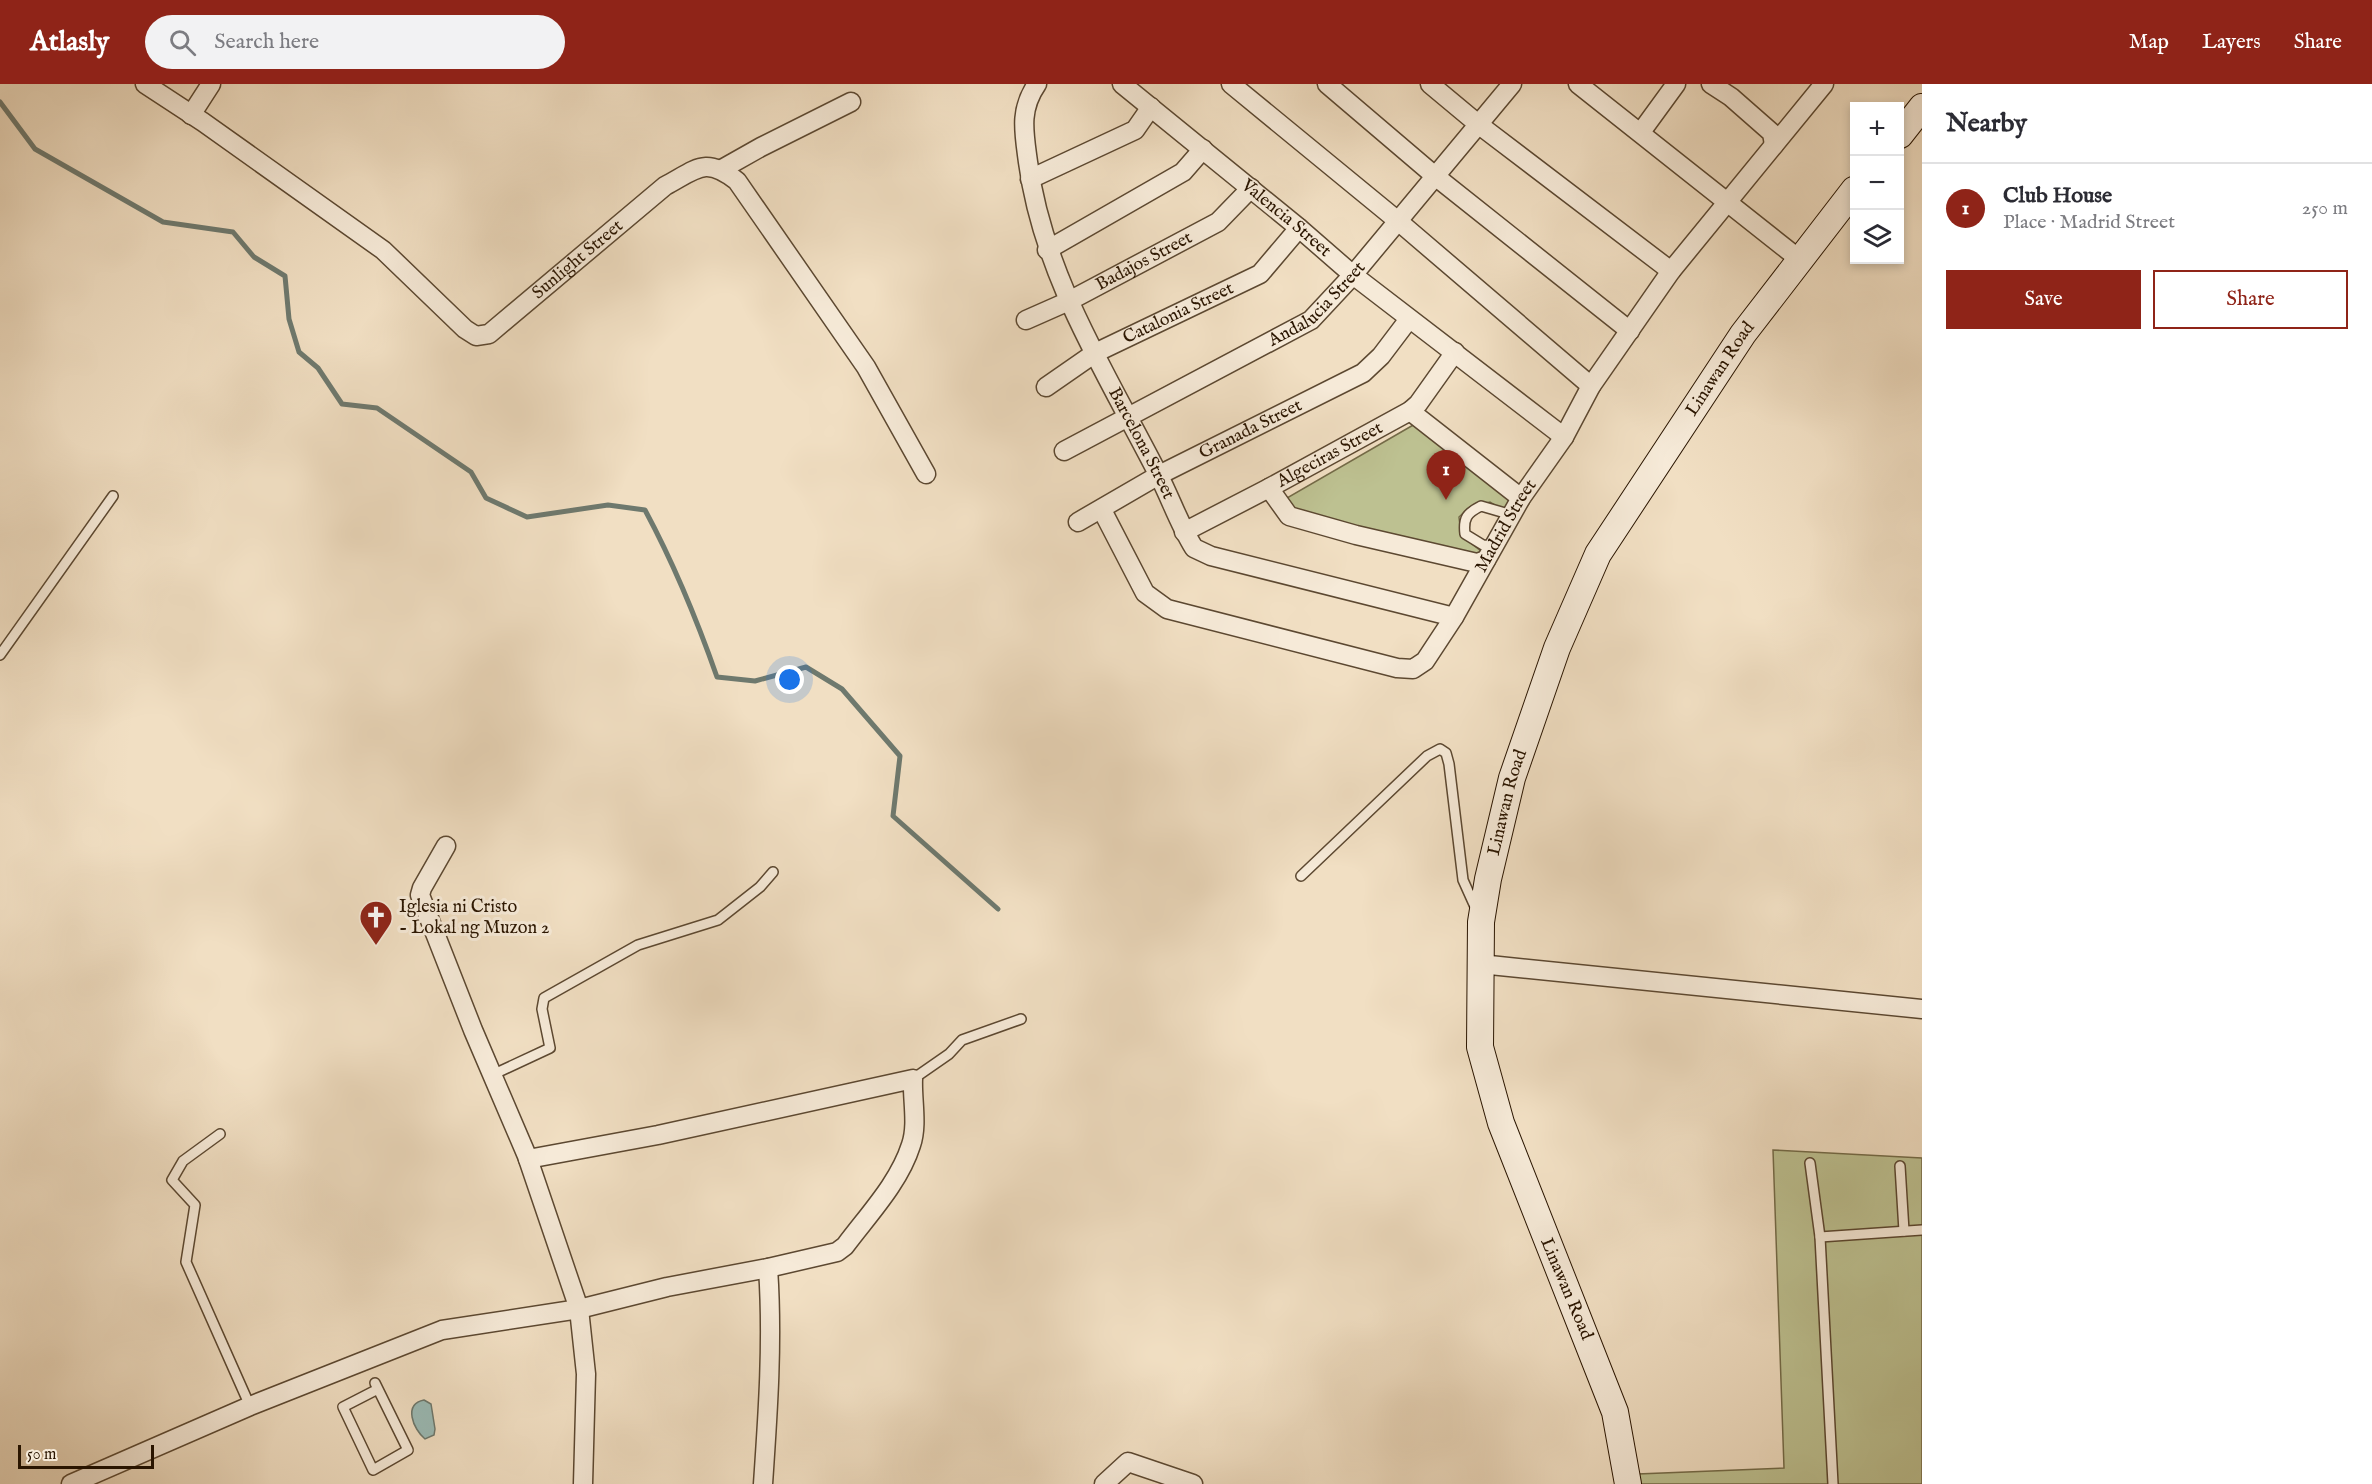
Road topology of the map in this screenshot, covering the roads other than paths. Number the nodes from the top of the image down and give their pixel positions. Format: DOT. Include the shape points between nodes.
graph roads {
  1 [pos="145,84"];
  2 [pos="212,84"];
  3 [pos="1037,84"];
  4 [pos="1122,84"];
  5 [pos="1232,84"];
  6 [pos="1327,84"];
  7 [pos="1430,84"];
  8 [pos="1512,84"];
  9 [pos="1578,84"];
  10 [pos="1676,84"];
  11 [pos="1711,84"];
  12 [pos="1822,85"];
  13 [pos="851,102"];
  14 [pos="1151,107"];
  15 [pos="1922,107"];
  16 [pos="191,115"];
  17 [pos="1478,124"];
  18 [pos="1904,129"];
  19 [pos="1641,132"];
  20 [pos="1774,145"];
  21 [pos="1203,148"];
  22 [pos="723,169"];
  23 [pos="1435,176"];
  24 [pos="1030,179"];
  25 [pos="1251,188"];
  26 [pos="1850,195"];
  27 [pos="1728,202"];
  28 [pos="1398,221"];
  29 [pos="1299,228"];
  30 [pos="1047,250"];
  31 [pos="1799,259"];
  32 [pos="1671,271"];
  33 [pos="1353,275"];
  34 [pos="1069,301"];
  35 [pos="1409,319"];
  36 [pos="1026,320"];
  37 [pos="1630,331"];
  38 [pos="1455,352"];
  39 [pos="1095,353"];
  40 [pos="1592,386"];
  41 [pos="1046,387"];
  42 [pos="1410,411"];
  43 [pos="1126,417"];
  44 [pos="1564,437"];
  45 [pos="1064,451"];
  46 [pos="926,474"];
  47 [pos="1159,476"];
  48 [pos="1269,489"];
  49 [pos="113,496"];
  50 [pos="1521,498"];
  51 [pos="1102,510"];
  52 [pos="1512,515"];
  53 [pos="1078,522"];
  54 [pos="1184,532"];
  55 [pos="1490,553"];
  56 [pos="1454,617"];
  57 [pos="0,655"];
  58 [pos="446,846"];
  59 [pos="772,872"];
  60 [pos="1301,876"];
  61 [pos="1481,921"];
  62 [pos="1480,963"];
  63 [pos="1922,1009"];
  64 [pos="1021,1019"];
  65 [pos="492,1075"];
  66 [pos="913,1079"];
  67 [pos="220,1134"];
  68 [pos="528,1159"];
  69 [pos="1810,1163"];
  70 [pos="1900,1166"];
  71 [pos="1922,1230"];
  72 [pos="1904,1231"];
  73 [pos="1820,1237"];
  74 [pos="768,1268"];
  75 [pos="579,1309"];
  76 [pos="376,1386"];
  77 [pos="250,1406"];
  78 [pos="71,1484"];
  79 [pos="582,1484"];
  80 [pos="763,1484"];
  81 [pos="1104,1484"];
  82 [pos="1193,1484"];
  83 [pos="1628,1484"];
  84 [pos="1833,1484"];
  1 -- 16 [label="street, Sunlight Street"];
  2 -- 16 [label="street"];
  3 -- 24 [label="street, Barcelona Street" via="1028,98 1023,127"];
  4 -- 14 [label="street, Valencia Street"];
  5 -- 28 [label="street"];
  6 -- 23 [label="street"];
  7 -- 17 [label="street"];
  8 -- 17 [label="street, Andalucia Street"];
  9 -- 19 [label="street"];
  10 -- 19 [label="street"];
  11 -- 20 [label="street" via="1772,133"];
  12 -- 20 [label="street, Madrid Street"];
  13 -- 22 [label="street"];
  14 -- 21 [label="street, Valencia Street"];
  14 -- 24 [label="street" via="1135,130"];
  15 -- 18 [label="street"];
  16 -- 22 [label="street, Sunlight Street" via="383,250 476,336 489,334 664,186 709,165"];
  17 -- 23 [label="street, Andalucia Street"];
  17 -- 32 [label="street"];
  19 -- 27 [label="street"];
  20 -- 27 [label="street, Madrid Street"];
  21 -- 25 [label="street, Valencia Street"];
  21 -- 30 [label="street" via="1183,172"];
  22 -- 46 [label="street" via="737,181 866,367"];
  23 -- 28 [label="street, Andalucia Street"];
  23 -- 37 [label="street"];
  24 -- 30 [label="street, Barcelona Street"];
  25 -- 29 [label="street, Valencia Street"];
  25 -- 34 [label="street, Badajos Street" via="1218,222"];
  26 -- 31 [label="street, Linawan Road"];
  27 -- 31 [label="street"];
  27 -- 32 [label="street, Madrid Street"];
  28 -- 33 [label="street, Andalucia Street"];
  28 -- 40 [label="street"];
  29 -- 33 [label="street, Valencia Street"];
  29 -- 39 [label="street, Catalonia Street" via="1260,274"];
  30 -- 34 [label="street, Barcelona Street"];
  31 -- 61 [label="street, Linawan Road" via="1743,334 1598,554 1557,648 1512,778"];
  32 -- 37 [label="street, Madrid Street"];
  33 -- 35 [label="street, Valencia Street"];
  33 -- 43 [label="street, Andalucia Street" via="1311,320"];
  34 -- 36 [label="street, Badajos Street"];
  34 -- 39 [label="street, Barcelona Street"];
  35 -- 38 [label="street, Valencia Street"];
  35 -- 47 [label="street, Granada Street" via="1363,373"];
  37 -- 40 [label="street, Madrid Street"];
  38 -- 42 [label="street, Algeciras Street"];
  38 -- 44 [label="street, Valencia Street"];
  39 -- 41 [label="street, Catalonia Street"];
  39 -- 43 [label="street, Barcelona Street"];
  40 -- 44 [label="street, Madrid Street"];
  42 -- 48 [label="street, Algeciras Street"];
  42 -- 50 [label="street"];
  43 -- 45 [label="street, Andalucia Street"];
  43 -- 47 [label="street, Barcelona Street"];
  44 -- 50 [label="street, Madrid Street"];
  47 -- 51 [label="street, Granada Street"];
  47 -- 54 [label="street, Barcelona Street"];
  48 -- 54 [label="street, Algeciras Street"];
  48 -- 55 [label="street" via="1289,516 1477,563"];
  49 -- 57 [label="lane"];
  50 -- 52 [label="street, Madrid Street"];
  51 -- 53 [label="street, Granada Street"];
  51 -- 56 [label="street, Madrid Street" via="1145,593 1167,609 1413,669 1425,661"];
  52 -- 55 [label="street, Madrid Street"];
  52 -- 55 [label="lane" via="1482,506 1469,512 1464,521 1465,534"];
  54 -- 56 [label="street, Barcelona Street" via="1194,548 1211,556"];
  55 -- 56 [label="street, Madrid Street"];
  58 -- 65 [label="street" via="420,895"];
  59 -- 65 [label="lane" via="760,887 718,920 638,945 544,998 542,1009 550,1048"];
  60 -- 61 [label="lane" via="1426,756 1440,749 1446,753 1449,764 1463,880"];
  61 -- 62 [label="street, Linawan Road"];
  62 -- 63 [label="street"];
  62 -- 83 [label="street, Linawan Road" via="1480,1047 1501,1123 1615,1412"];
  64 -- 66 [label="lane" via="962,1040"];
  65 -- 68 [label="street"];
  66 -- 68 [label="street"];
  66 -- 74 [label="street" via="911,1144 892,1183 845,1246 827,1256"];
  67 -- 77 [label="lane" via="183,1161 172,1180 195,1205 186,1262"];
  68 -- 75 [label="street"];
  69 -- 73 [label="lane"];
  70 -- 72 [label="lane"];
  71 -- 72 [label="lane"];
  72 -- 73 [label="lane"];
  73 -- 84 [label="lane"];
  74 -- 75 [label="street"];
  74 -- 80 [label="street" via="770,1376"];
  75 -- 77 [label="street" via="442,1330"];
  75 -- 79 [label="street" via="586,1374"];
  76 -- 76 [label="lane" via="408,1450 373,1470 343,1407"];
  77 -- 78 [label="street"];
  81 -- 82 [label="street" via="1128,1462"];
}
